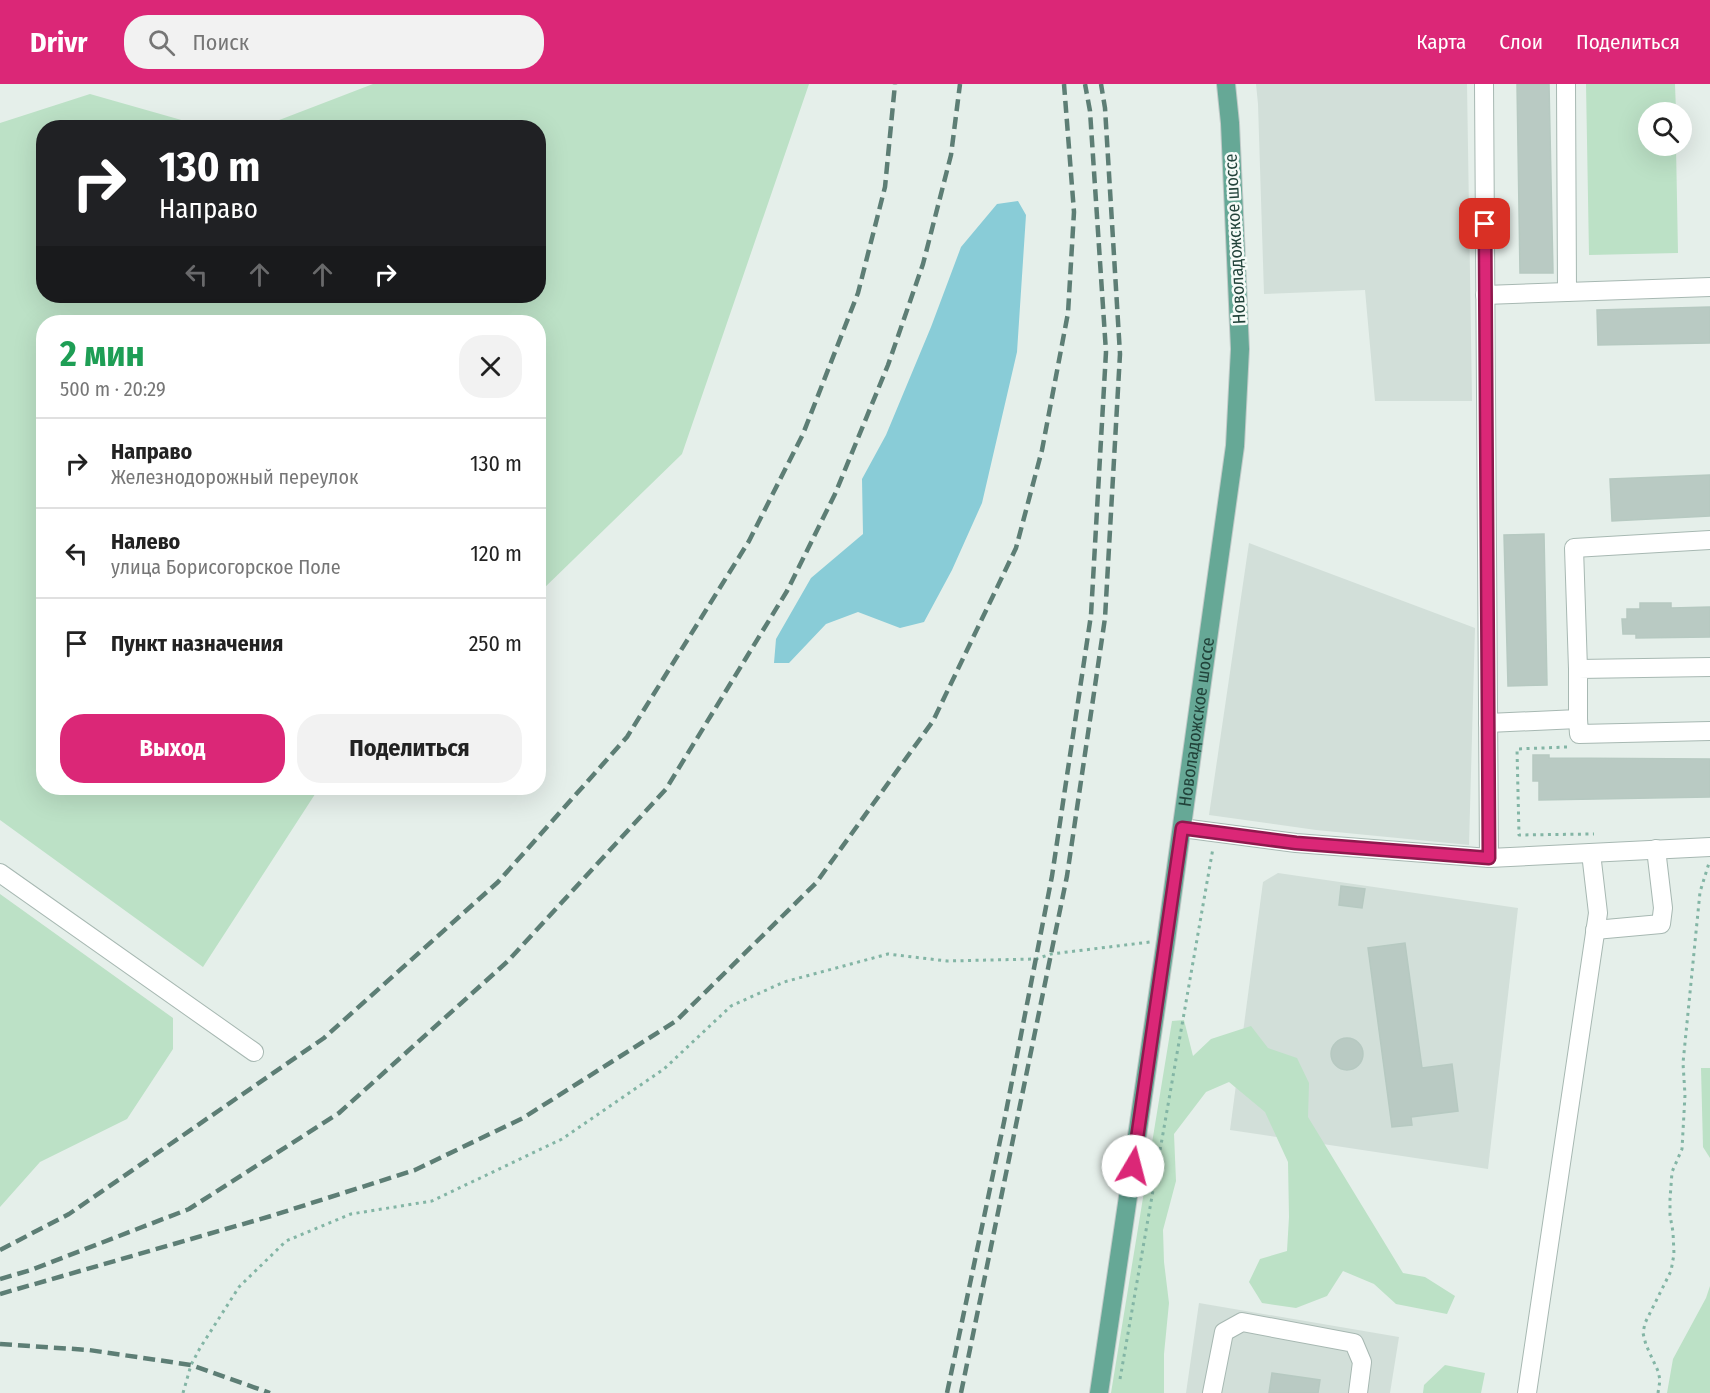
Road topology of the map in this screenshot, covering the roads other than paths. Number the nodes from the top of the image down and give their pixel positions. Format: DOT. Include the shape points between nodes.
graph roads {
  1 [pos="1226,84"];
  2 [pos="1484,84"];
  3 [pos="1566,84"];
  4 [pos="1710,287"];
  5 [pos="1567,292"];
  6 [pos="1485,295"];
  7 [pos="1710,540"];
  8 [pos="1710,667"];
  9 [pos="1578,669"];
  10 [pos="1578,719"];
  11 [pos="1488,723"];
  12 [pos="1710,731"];
  13 [pos="1182,828"];
  14 [pos="1710,847"];
  15 [pos="1656,849"];
  16 [pos="1591,853"];
  17 [pos="1489,858"];
  18 [pos="0,873"];
  19 [pos="1595,930"];
  20 [pos="254,1052"];
  21 [pos="1099,1393"];
  22 [pos="1212,1393"];
  23 [pos="1358,1393"];
  24 [pos="1527,1393"];
  1 -- 13 [label="main road, Новоладожское шоссе" via="1240,349 1235,446"];
  2 -- 6 [label="street"];
  3 -- 5 [label="street"];
  4 -- 5 [label="street"];
  5 -- 6 [label="street"];
  6 -- 11 [label="street"];
  7 -- 9 [label="street" via="1574,548"];
  8 -- 9 [label="street"];
  9 -- 10 [label="street"];
  10 -- 11 [label="street"];
  10 -- 12 [label="street" via="1579,734"];
  11 -- 17 [label="street"];
  13 -- 17 [label="street" via="1296,843"];
  13 -- 21 [label="main road, Новоладожское шоссе"];
  14 -- 15 [label="street"];
  15 -- 16 [label="street"];
  15 -- 19 [label="street" via="1661,924"];
  16 -- 17 [label="street"];
  16 -- 19 [label="street" via="1598,913"];
  18 -- 20 [label="street"];
  19 -- 24 [label="street"];
  22 -- 23 [label="street" via="1224,1332 1242,1322 1354,1343 1362,1362"];
}
